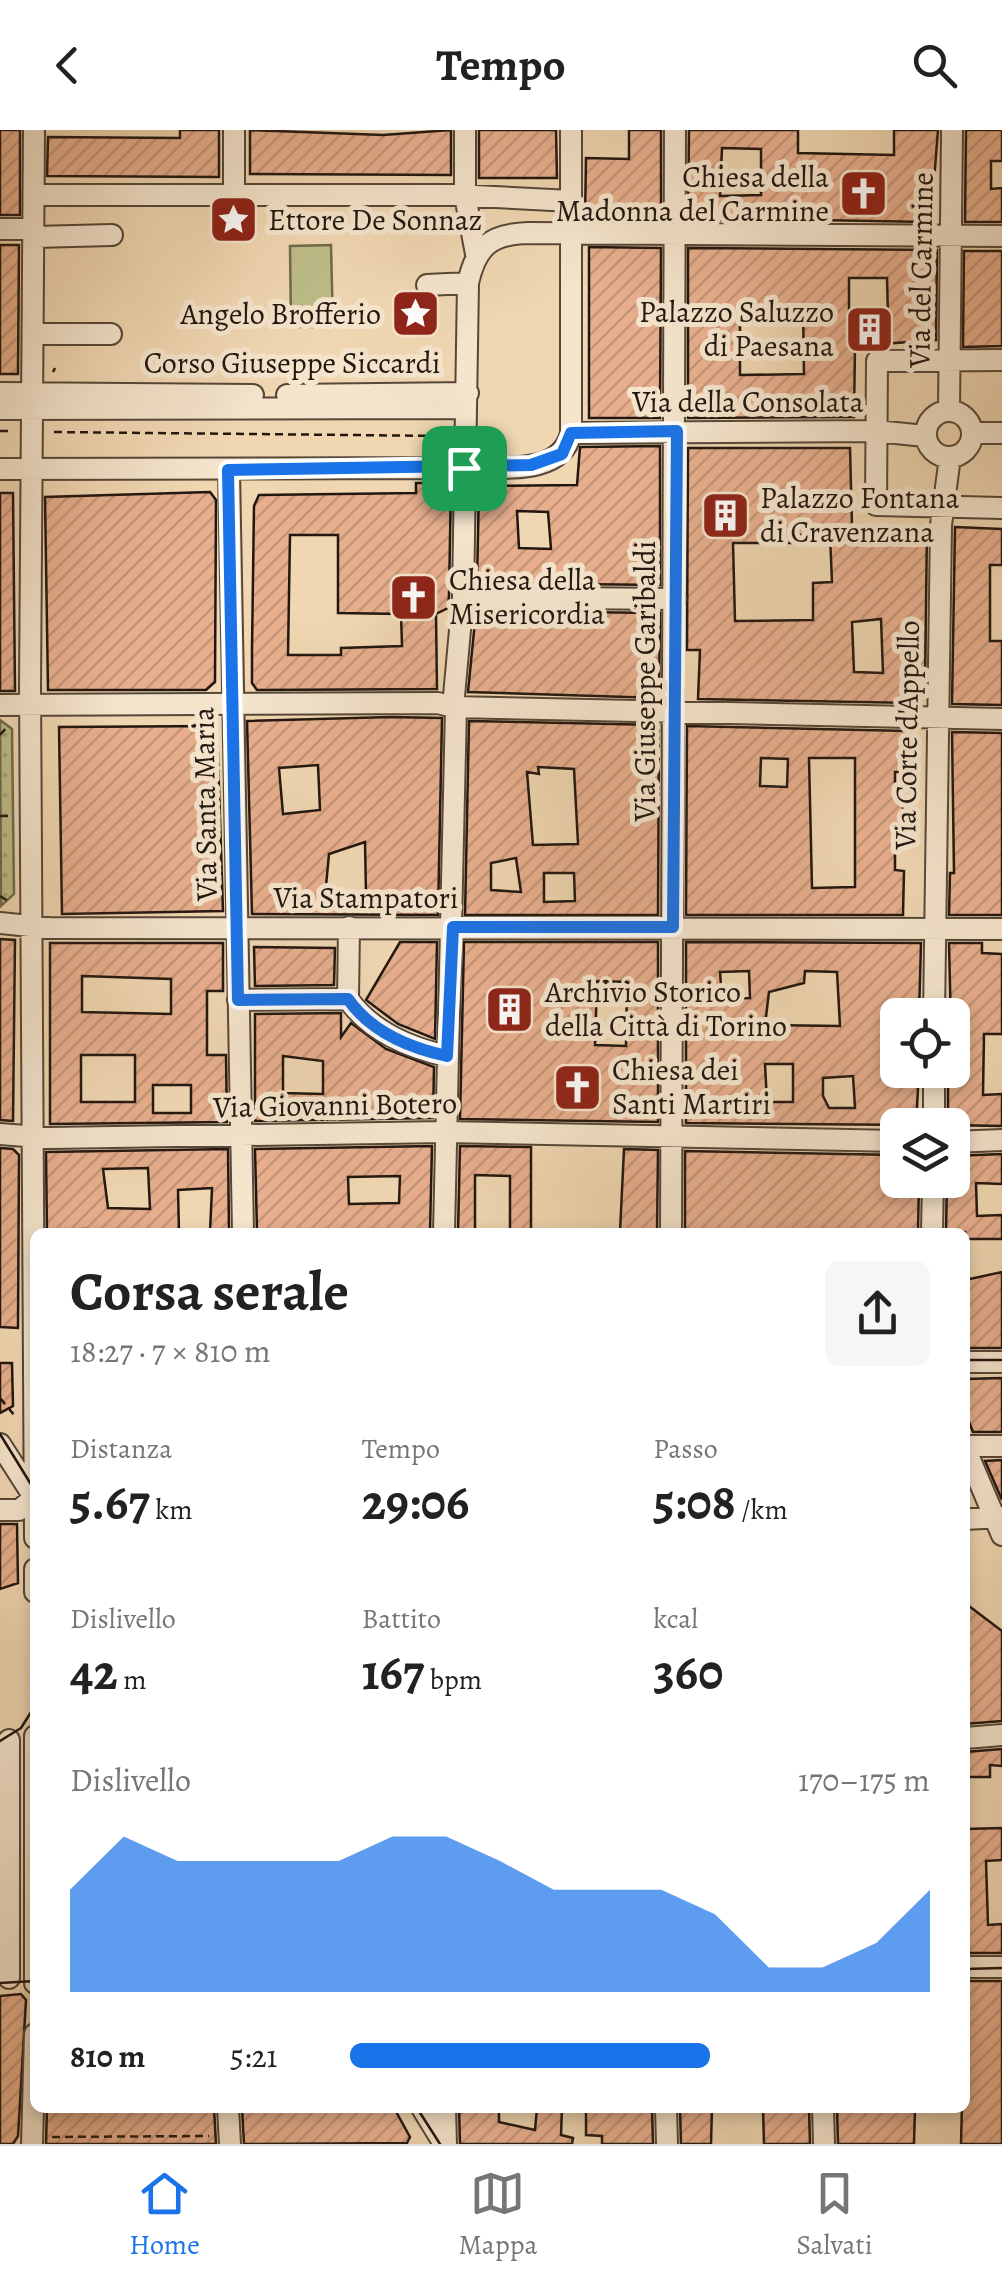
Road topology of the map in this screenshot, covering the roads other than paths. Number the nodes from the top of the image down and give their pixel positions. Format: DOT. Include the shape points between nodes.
graph roads {
  1 [pos="34,130"];
  2 [pos="234,130"];
  3 [pos="465,130"];
  4 [pos="571,130"];
  5 [pos="675,130"];
  6 [pos="952,130"];
  7 [pos="34,195"];
  8 [pos="234,195"];
  9 [pos="464,196"];
  10 [pos="571,201"];
  11 [pos="0,229"];
  12 [pos="34,233"];
  13 [pos="112,235"];
  14 [pos="571,236"];
  15 [pos="675,236"];
  16 [pos="1002,236"];
  17 [pos="952,237"];
  18 [pos="476,254"];
  19 [pos="468,283"];
  20 [pos="427,285"];
  21 [pos="34,334"];
  22 [pos="111,334"];
  23 [pos="950,359"];
  24 [pos="1002,360"];
  25 [pos="0,393"];
  26 [pos="468,393"];
  27 [pos="33,401"];
  28 [pos="0,408"];
  29 [pos="949,410"];
  30 [pos="677,431"];
  31 [pos="876,431"];
  32 [pos="1002,432"];
  33 [pos="571,433"];
  34 [pos="972,433"];
  35 [pos="925,436"];
  36 [pos="950,457"];
  37 [pos="0,459"];
  38 [pos="31,464"];
  39 [pos="464,468"];
  40 [pos="0,469"];
  41 [pos="228,470"];
  42 [pos="945,507"];
  43 [pos="1002,508"];
  44 [pos="462,597"];
  45 [pos="675,599"];
  46 [pos="0,705"];
  47 [pos="30,705"];
  48 [pos="232,705"];
  49 [pos="454,707"];
  50 [pos="676,716"];
  51 [pos="1002,719"];
  52 [pos="937,720"];
  53 [pos="0,923"];
  54 [pos="33,924"];
  55 [pos="238,927"];
  56 [pos="349,927"];
  57 [pos="453,927"];
  58 [pos="673,927"];
  59 [pos="934,927"];
  60 [pos="1002,929"];
  61 [pos="934,998"];
  62 [pos="348,999"];
  63 [pos="238,1000"];
  64 [pos="447,1056"];
  65 [pos="445,1132"];
  66 [pos="0,1134"];
  67 [pos="33,1135"];
  68 [pos="241,1137"];
  69 [pos="671,1137"];
  70 [pos="1002,1140"];
  71 [pos="970,1141"];
  72 [pos="880,1142"];
  73 [pos="933,1198"];
  74 [pos="33,1228"];
  75 [pos="243,1228"];
  76 [pos="444,1228"];
  77 [pos="670,1228"];
  78 [pos="932,1228"];
  79 [pos="970,1362"];
  80 [pos="1002,1362"];
  81 [pos="0,1444"];
  82 [pos="1002,1446"];
  83 [pos="970,1447"];
  84 [pos="970,1458"];
  85 [pos="30,1490"];
  86 [pos="30,1502"];
  87 [pos="0,1510"];
  88 [pos="970,1520"];
  89 [pos="1000,1523"];
  90 [pos="1002,1735"];
  91 [pos="970,1738"];
  92 [pos="4,1740"];
  93 [pos="30,1740"];
  94 [pos="1002,1966"];
  95 [pos="970,1968"];
  96 [pos="3,1978"];
  97 [pos="30,1979"];
  98 [pos="38,2113"];
  99 [pos="228,2113"];
  100 [pos="425,2113"];
  101 [pos="445,2113"];
  102 [pos="666,2113"];
  103 [pos="823,2113"];
  104 [pos="39,2140"];
  105 [pos="225,2140"];
  106 [pos="445,2144"];
  107 [pos="667,2144"];
  108 [pos="824,2144"];
  1 -- 7 [label="street"];
  2 -- 8 [label="street"];
  3 -- 9 [label="street"];
  4 -- 10 [label="street"];
  5 -- 15 [label="street, Via Giuseppe Garibaldi"];
  6 -- 17 [label="street, Via del Carmine"];
  7 -- 8 [label="street"];
  7 -- 12 [label="street"];
  8 -- 9 [label="street"];
  9 -- 10 [label="street"];
  9 -- 18 [label="street"];
  10 -- 14 [label="street"];
  11 -- 12 [label="street"];
  12 -- 13 [label="street"];
  12 -- 21 [label="street"];
  14 -- 15 [label="street"];
  14 -- 18 [label="street" via="504,234"];
  14 -- 33 [label="street"];
  15 -- 17 [label="street"];
  15 -- 30 [label="street, Via Giuseppe Garibaldi"];
  16 -- 17 [label="street"];
  17 -- 23 [label="street, Via del Carmine"];
  18 -- 19 [label="street"];
  19 -- 20 [label="street"];
  19 -- 26 [label="street"];
  21 -- 22 [label="street"];
  21 -- 27 [label="street"];
  23 -- 24 [label="street"];
  23 -- 29 [label="street, Via del Carmine"];
  23 -- 31 [label="street" via="877,361"];
  25 -- 27 [label="street, Corso Giuseppe Siccardi"];
  26 -- 27 [label="street, Corso Giuseppe Siccardi"];
  26 -- 39 [label="street"];
  27 -- 28 [label="street, Corso Giuseppe Siccardi"];
  27 -- 38 [label="street"];
  29 -- 34 [label="street" via="968,420"];
  29 -- 35 [label="street" via="934,415"];
  30 -- 31 [label="street, Via della Consolata"];
  30 -- 33 [label="street, Via della Consolata"];
  30 -- 45 [label="street, Via Giuseppe Garibaldi"];
  31 -- 35 [label="street, Via della Consolata"];
  31 -- 42 [label="street" via="876,505"];
  32 -- 34 [label="street"];
  33 -- 39 [label="street" via="568,449 544,464"];
  34 -- 36 [label="street" via="963,452"];
  35 -- 36 [label="street" via="933,452"];
  36 -- 42 [label="street, Via Corte d'Appello"];
  37 -- 38 [label="street"];
  38 -- 39 [label="street" via="457,460"];
  38 -- 40 [label="street"];
  38 -- 41 [label="street"];
  38 -- 47 [label="street"];
  39 -- 41 [label="street"];
  39 -- 44 [label="street"];
  41 -- 48 [label="street, Via Santa Maria"];
  42 -- 43 [label="street"];
  42 -- 52 [label="street, Via Corte d'Appello"];
  44 -- 45 [label="street"];
  44 -- 49 [label="street"];
  45 -- 50 [label="street, Via Giuseppe Garibaldi"];
  46 -- 47 [label="street"];
  47 -- 48 [label="street"];
  47 -- 54 [label="street"];
  48 -- 49 [label="street"];
  48 -- 55 [label="street, Via Santa Maria"];
  49 -- 50 [label="street"];
  49 -- 57 [label="street"];
  50 -- 52 [label="street"];
  50 -- 58 [label="street, Via Giuseppe Garibaldi"];
  51 -- 52 [label="street"];
  52 -- 59 [label="street, Via Corte d'Appello"];
  53 -- 54 [label="street, Via Stampatori"];
  54 -- 55 [label="street, Via Stampatori"];
  54 -- 67 [label="street"];
  55 -- 56 [label="street, Via Stampatori"];
  55 -- 63 [label="street, Via Santa Maria"];
  56 -- 57 [label="street, Via Stampatori"];
  56 -- 62 [label="street"];
  57 -- 58 [label="street, Via Stampatori"];
  57 -- 64 [label="street"];
  58 -- 59 [label="street, Via Stampatori"];
  58 -- 69 [label="street, Via Giuseppe Garibaldi"];
  59 -- 60 [label="street, Via Stampatori"];
  59 -- 61 [label="street, Via Corte d'Appello"];
  62 -- 63 [label="street"];
  62 -- 64 [label="street" via="406,1045"];
  63 -- 68 [label="street, Via Santa Maria"];
  64 -- 65 [label="street"];
  65 -- 68 [label="street, Via Giovanni Botero"];
  65 -- 69 [label="street, Via Giovanni Botero"];
  65 -- 76 [label="street"];
  66 -- 67 [label="street, Via Giovanni Botero"];
  67 -- 68 [label="street, Via Giovanni Botero"];
  67 -- 74 [label="street"];
  68 -- 75 [label="street, Via Santa Maria"];
  69 -- 72 [label="street, Via Giovanni Botero"];
  69 -- 77 [label="street, Via Giuseppe Garibaldi"];
  70 -- 71 [label="street"];
  73 -- 78 [label="street"];
  79 -- 80 [label="street"];
  81 -- 85 [label="street"];
  82 -- 83 [label="street"];
  84 -- 89 [label="street"];
  86 -- 87 [label="street"];
  88 -- 89 [label="street"];
  90 -- 91 [label="street"];
  92 -- 93 [label="street"];
  92 -- 96 [label="street"];
  94 -- 95 [label="street"];
  96 -- 97 [label="street"];
  98 -- 104 [label="street"];
  99 -- 105 [label="street"];
  100 -- 106 [label="street"];
  101 -- 106 [label="street"];
  102 -- 107 [label="street"];
  103 -- 108 [label="street"];
}
